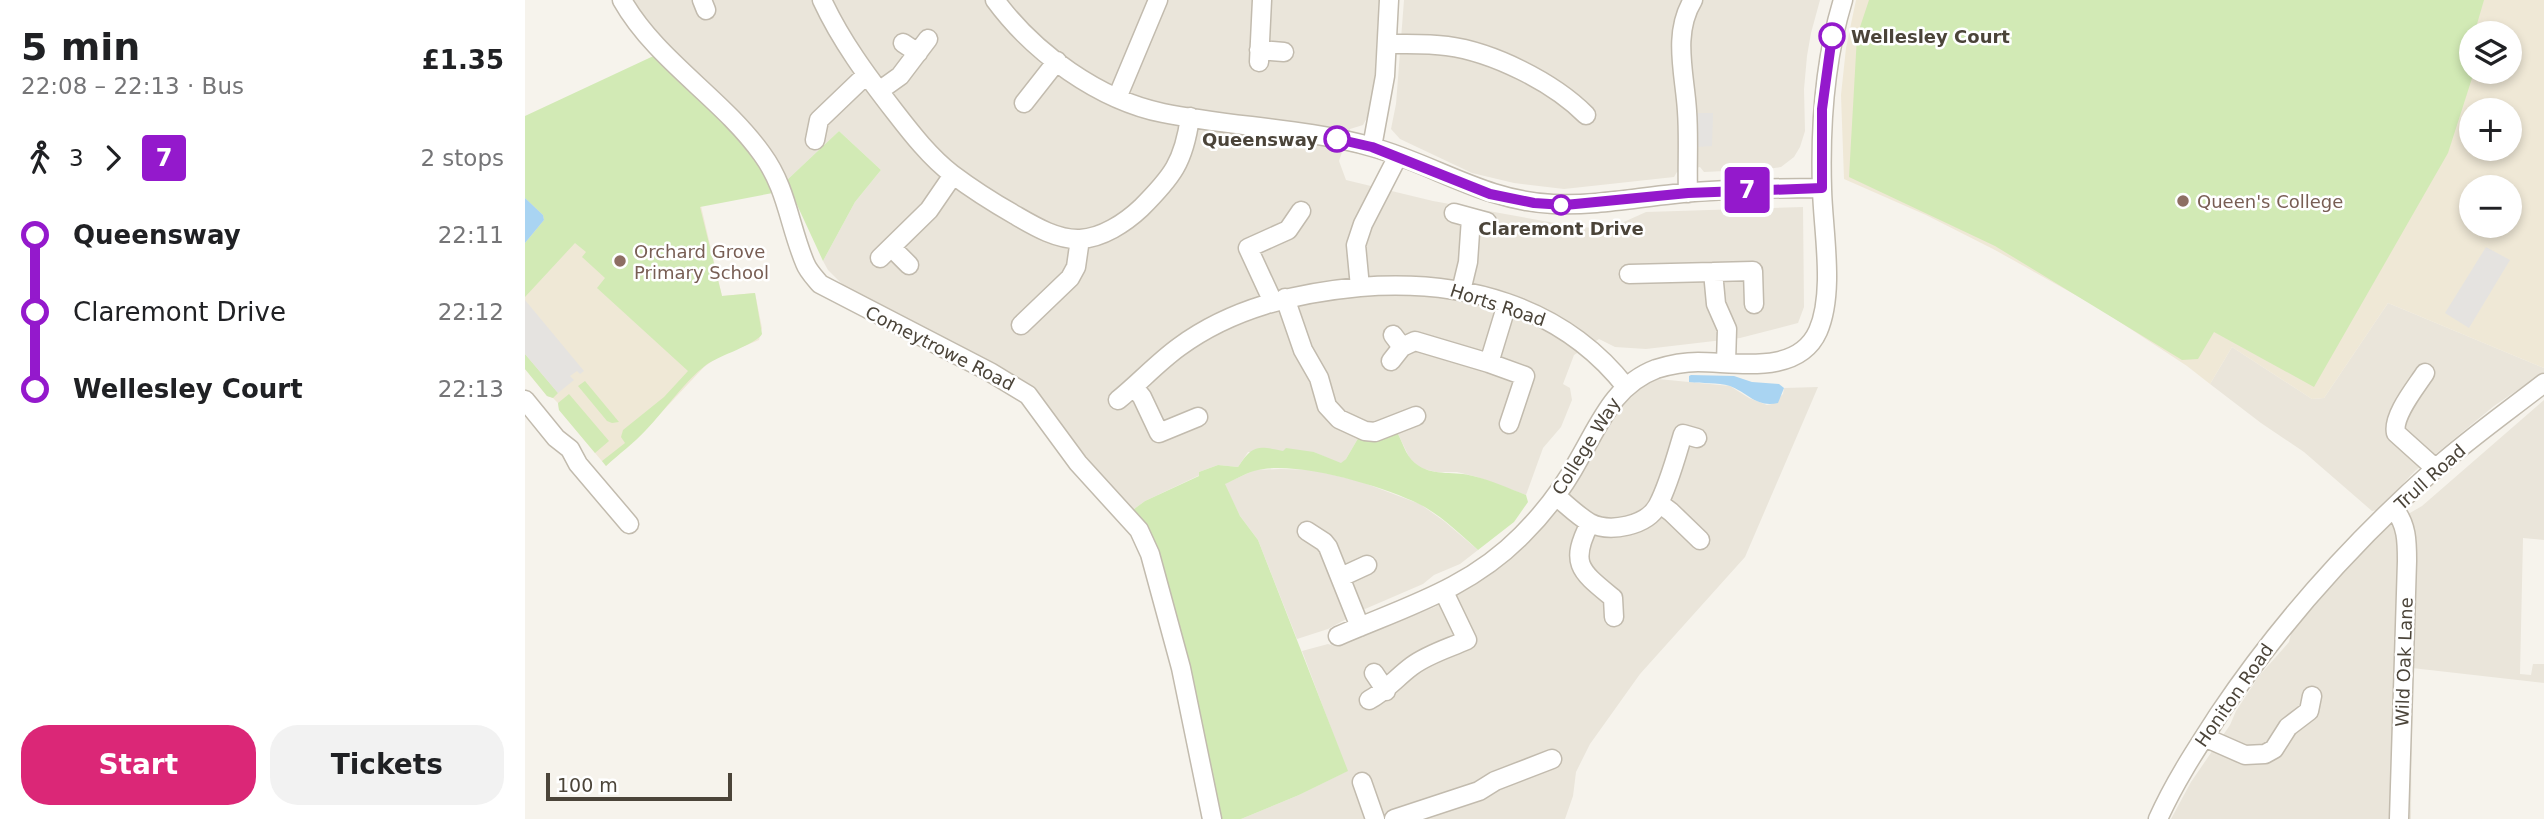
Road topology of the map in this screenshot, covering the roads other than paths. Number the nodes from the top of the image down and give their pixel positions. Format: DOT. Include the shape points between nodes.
graph roads {
  1 [pos="622,0"];
  2 [pos="822,0"];
  3 [pos="995,0"];
  4 [pos="1158,0"];
  5 [pos="1262,0"];
  6 [pos="1389,0"];
  7 [pos="1693,0"];
  8 [pos="1843,0"];
  9 [pos="1387,44"];
  10 [pos="917,45"];
  11 [pos="1284,52"];
  12 [pos="1057,61"];
  13 [pos="866,75"];
  14 [pos="879,91"];
  15 [pos="1117,98"];
  16 [pos="1024,103"];
  17 [pos="1581,104"];
  18 [pos="1190,117"];
  19 [pos="815,140"];
  20 [pos="1372,147"];
  21 [pos="1398,156"];
  22 [pos="953,174"];
  23 [pos="1822,188"];
  24 [pos="1688,193"];
  25 [pos="1301,211"];
  26 [pos="1471,218"];
  27 [pos="1080,239"];
  28 [pos="909,265"];
  29 [pos="1713,272"];
  30 [pos="1629,274"];
  31 [pos="1360,287"];
  32 [pos="1461,291"];
  33 [pos="1279,300"];
  34 [pos="1507,304"];
  35 [pos="1754,304"];
  36 [pos="1026,313"];
  37 [pos="1395,348"];
  38 [pos="1489,363"];
  39 [pos="1727,363"];
  40 [pos="2425,373"];
  41 [pos="2544,383"];
  42 [pos="1134,387"];
  43 [pos="1626,387"];
  44 [pos="525,400"];
  45 [pos="1118,400"];
  46 [pos="1198,417"];
  47 [pos="1509,424"];
  48 [pos="1406,425"];
  49 [pos="1682,433"];
  50 [pos="2435,469"];
  51 [pos="1556,496"];
  52 [pos="1659,503"];
  53 [pos="2394,509"];
  54 [pos="1590,523"];
  55 [pos="629,524"];
  56 [pos="1307,531"];
  57 [pos="1700,540"];
  58 [pos="1367,565"];
  59 [pos="1341,577"];
  60 [pos="2323,580"];
  61 [pos="1444,592"];
  62 [pos="1618,602"];
  63 [pos="1360,626"];
  64 [pos="1338,636"];
  65 [pos="1374,673"];
  66 [pos="1386,691"];
  67 [pos="1369,700"];
  68 [pos="2316,707"];
  69 [pos="2204,737"];
  70 [pos="1552,760"];
  71 [pos="1362,782"];
  72 [pos="1212,819"];
  73 [pos="1374,819"];
  74 [pos="1394,819"];
  75 [pos="2158,819"];
  76 [pos="2399,819"];
  1 -- 72 [label="street, Comeytrowe Road" via="644,32 747,133 764,157 783,190 805,265 820,284 1028,395 1078,463 1139,530 1150,554 1181,668"];
  2 -- 13 [label="street"];
  3 -- 12 [label="street"];
  4 -- 15 [label="street"];
  5 -- 11 [label="street" via="1259,56"];
  6 -- 9 [label="street"];
  7 -- 24 [label="street" via="1681,43"];
  8 -- 23 [label="street, College Way" via="1832,36 1822,109"];
  9 -- 17 [label="street" via="1446,45 1480,53"];
  9 -- 20 [label="street"];
  10 -- 14 [label="street" via="900,76"];
  12 -- 15 [label="street"];
  12 -- 16 [label="street"];
  13 -- 14 [label="street"];
  13 -- 19 [label="street" via="819,120"];
  14 -- 22 [label="street" via="925,149"];
  15 -- 18 [label="street"];
  18 -- 20 [label="street"];
  18 -- 27 [label="street" via="1182,159 1160,189 1119,225"];
  20 -- 21 [label="street"];
  21 -- 24 [label="street" via="1490,194 1534,203 1565,205"];
  21 -- 31 [label="street" via="1356,245"];
  22 -- 27 [label="street" via="1036,227"];
  22 -- 28 [label="street" via="929,210 886,253"];
  23 -- 24 [label="street"];
  23 -- 39 [label="street, College Way" via="1825,297 1816,335 1805,349 1779,361"];
  25 -- 33 [label="street" via="1288,230 1242,251"];
  26 -- 32 [label="street"];
  27 -- 36 [label="street" via="1070,278"];
  29 -- 30 [label="street"];
  29 -- 35 [label="street" via="1753,265"];
  29 -- 39 [label="street" via="1716,304 1727,329"];
  31 -- 32 [label="street, Horts Road" via="1409,284"];
  31 -- 33 [label="street, Horts Road"];
  32 -- 34 [label="street, Horts Road"];
  33 -- 42 [label="street, Horts Road" via="1208,328"];
  33 -- 48 [label="street" via="1319,378 1316,398 1339,419 1365,431"];
  34 -- 38 [label="street"];
  34 -- 43 [label="street, Horts Road" via="1579,339"];
  37 -- 38 [label="street" via="1415,341"];
  38 -- 47 [label="street" via="1527,371"];
  39 -- 43 [label="street, College Way" via="1675,364 1641,376"];
  40 -- 50 [label="street" via="2387,427"];
  41 -- 50 [label="street, Trull Road"];
  42 -- 45 [label="street, Horts Road"];
  42 -- 46 [label="street" via="1142,397 1153,436"];
  43 -- 51 [label="street, College Way" via="1613,400"];
  44 -- 55 [label="street"];
  49 -- 52 [label="street"];
  50 -- 53 [label="street, Trull Road"];
  51 -- 54 [label="street"];
  51 -- 61 [label="street, College Way" via="1493,562"];
  52 -- 54 [label="street" via="1646,517 1623,527"];
  52 -- 57 [label="street"];
  53 -- 60 [label="street, Trull Road"];
  53 -- 76 [label="street, Wild Oak Lane" via="2403,521 2407,561"];
  54 -- 62 [label="street" via="1579,563"];
  56 -- 59 [label="street" via="1328,537"];
  58 -- 59 [label="street"];
  59 -- 63 [label="street"];
  60 -- 69 [label="street, Honiton Road" via="2260,656"];
  61 -- 63 [label="street, College Way"];
  61 -- 66 [label="street" via="1474,638 1422,659"];
  63 -- 64 [label="street, College Way"];
  65 -- 66 [label="street"];
  66 -- 67 [label="street"];
  68 -- 69 [label="street" via="2288,727 2266,754 2245,755"];
  69 -- 75 [label="street, Honiton Road"];
  70 -- 74 [label="street" via="1466,796"];
  71 -- 73 [label="street"];
}
